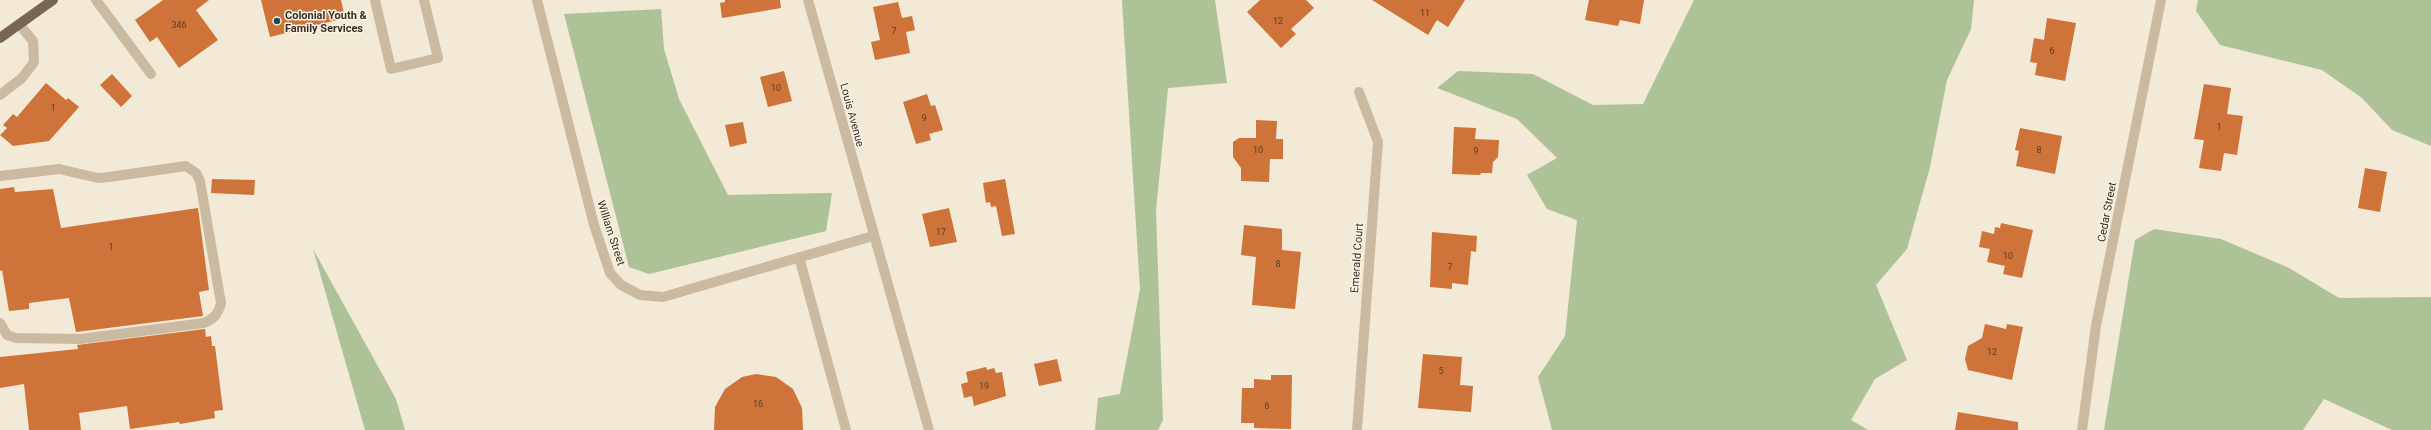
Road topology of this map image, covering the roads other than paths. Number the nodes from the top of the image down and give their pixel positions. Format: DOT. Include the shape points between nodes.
graph roads {
  1 [pos="53,0"];
  2 [pos="96,0"];
  3 [pos="375,0"];
  4 [pos="424,0"];
  5 [pos="537,0"];
  6 [pos="808,0"];
  7 [pos="2162,0"];
  8 [pos="19,24"];
  9 [pos="0,38"];
  10 [pos="151,74"];
  11 [pos="1359,92"];
  12 [pos="0,94"];
  13 [pos="0,176"];
  14 [pos="873,236"];
  15 [pos="799,257"];
  16 [pos="0,323"];
  17 [pos="846,430"];
  18 [pos="929,430"];
  19 [pos="1357,430"];
  20 [pos="2082,430"];
  1 -- 8 [label="main road"];
  2 -- 10 [label="street"];
  3 -- 4 [label="street" via="391,69 438,58"];
  5 -- 15 [label="street, William Street" via="594,225 610,273 621,285 640,295 663,297"];
  6 -- 14 [label="street, Louis Avenue"];
  7 -- 20 [label="street, Cedar Street" via="2096,326"];
  8 -- 9 [label="main road"];
  8 -- 12 [label="street" via="33,41 34,62 22,78"];
  11 -- 19 [label="street, Emerald Court" via="1378,142"];
  13 -- 16 [label="street" via="59,169 104,178 186,166 196,173 200,181 221,303 213,319 204,323 81,340 16,338 6,335"];
  14 -- 15 [label="street, William Street"];
  14 -- 18 [label="street, Louis Avenue"];
  15 -- 17 [label="street"];
}
